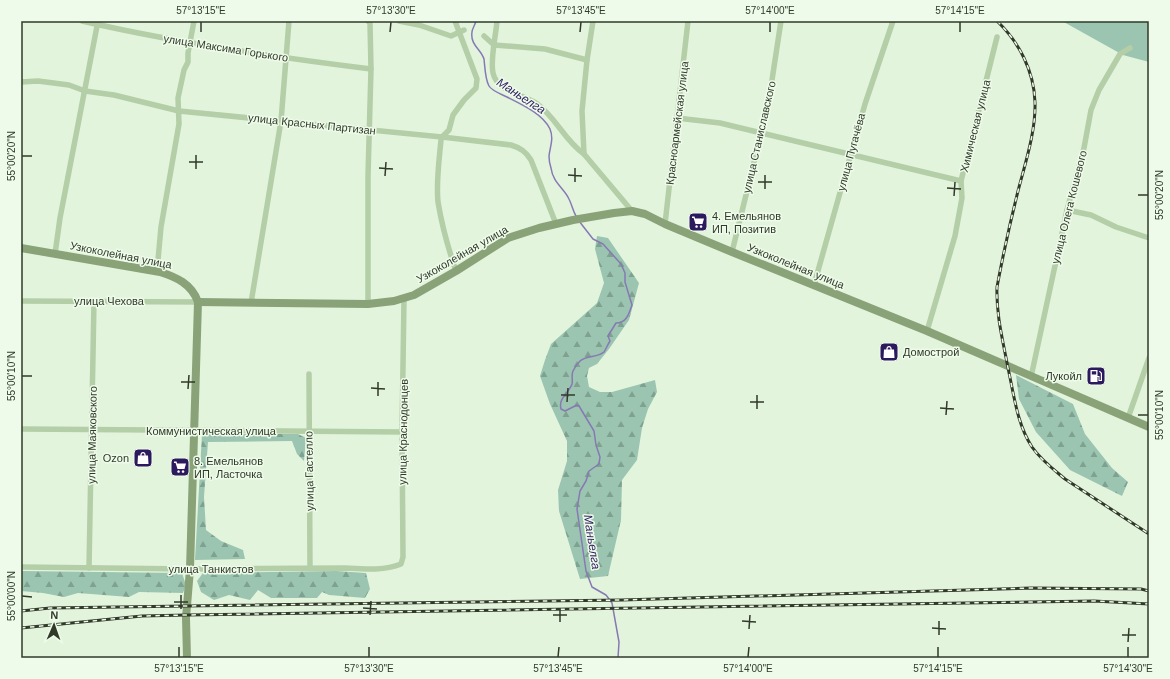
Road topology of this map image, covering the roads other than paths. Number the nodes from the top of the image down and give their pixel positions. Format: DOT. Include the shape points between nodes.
graph roads {
  1 [pos="82,21"];
  2 [pos="194,21"];
  3 [pos="289,21"];
  4 [pos="368,21"];
  5 [pos="399,21"];
  6 [pos="455,21"];
  7 [pos="497,21"];
  8 [pos="592,21"];
  9 [pos="688,21"];
  10 [pos="781,21"];
  11 [pos="893,21"];
  12 [pos="98,23"];
  13 [pos="461,31"];
  14 [pos="484,36"];
  15 [pos="997,37"];
  16 [pos="190,43"];
  17 [pos="494,45"];
  18 [pos="1130,48"];
  19 [pos="285,58"];
  20 [pos="586,60"];
  21 [pos="370,69"];
  22 [pos="21,82"];
  23 [pos="85,91"];
  24 [pos="179,111"];
  25 [pos="677,118"];
  26 [pos="281,121"];
  27 [pos="369,130"];
  28 [pos="760,134"];
  29 [pos="442,137"];
  30 [pos="584,154"];
  31 [pos="851,154"];
  32 [pos="961,182"];
  33 [pos="1067,210"];
  34 [pos="632,211"];
  35 [pos="556,224"];
  36 [pos="665,224"];
  37 [pos="1149,238"];
  38 [pos="21,248"];
  39 [pos="732,252"];
  40 [pos="55,254"];
  41 [pos="157,271"];
  42 [pos="456,271"];
  43 [pos="814,285"];
  44 [pos="404,299"];
  45 [pos="21,301"];
  46 [pos="94,301"];
  47 [pos="198,302"];
  48 [pos="251,303"];
  49 [pos="368,304"];
  50 [pos="927,331"];
  51 [pos="1149,358"];
  52 [pos="309,374"];
  53 [pos="1031,377"];
  54 [pos="1128,418"];
  55 [pos="1149,427"];
  56 [pos="21,430"];
  57 [pos="92,430"];
  58 [pos="193,430"];
  59 [pos="309,431"];
  60 [pos="402,432"];
  61 [pos="401,564"];
  62 [pos="21,567"];
  63 [pos="89,568"];
  64 [pos="310,568"];
  65 [pos="190,569"];
  66 [pos="187,658"];
  1 -- 12 [label="street, улица Максима Горького"];
  2 -- 16 [label="street"];
  3 -- 19 [label="street"];
  4 -- 21 [label="street"];
  5 -- 13 [label="street" via="451,36"];
  6 -- 13 [label="street"];
  7 -- 17 [label="street"];
  8 -- 20 [label="street"];
  9 -- 25 [label="street, Красноармейская улица"];
  10 -- 28 [label="street, улица Станиславского"];
  11 -- 31 [label="street, улица Пугачёва" via="871,82"];
  12 -- 16 [label="street, улица Максима Горького"];
  12 -- 23 [label="street"];
  13 -- 29 [label="street" via="477,79 476,88 453,115 449,130"];
  14 -- 17 [label="street"];
  15 -- 32 [label="street, Химическая улица"];
  16 -- 19 [label="street, улица Максима Горького"];
  16 -- 24 [label="street" via="188,62 178,98"];
  17 -- 20 [label="street" via="545,49"];
  17 -- 30 [label="street" via="492,63 496,81 510,92 536,103 575,148"];
  18 -- 33 [label="street, улица Олега Кошевого" via="1120,54 1099,90 1091,110 1084,148"];
  19 -- 21 [label="street, улица Максима Горького"];
  19 -- 26 [label="street"];
  20 -- 30 [label="street" via="582,111"];
  21 -- 27 [label="street"];
  22 -- 23 [label="street, улица Красных Партизан" via="38,81 69,85"];
  23 -- 24 [label="street, улица Красных Партизан"];
  23 -- 40 [label="street"];
  24 -- 26 [label="street, улица Красных Партизан"];
  24 -- 41 [label="street" via="161,227"];
  25 -- 28 [label="street" via="720,123"];
  25 -- 36 [label="street, Красноармейская улица"];
  26 -- 27 [label="street, улица Красных Партизан"];
  26 -- 48 [label="street"];
  27 -- 29 [label="street, улица Красных Партизан"];
  27 -- 49 [label="street"];
  28 -- 31 [label="street"];
  28 -- 39 [label="street, улица Станиславского"];
  29 -- 35 [label="street, улица Красных Партизан" via="511,145 526,152"];
  29 -- 42 [label="street" via="437,174 438,201 445,240"];
  30 -- 34 [label="street"];
  31 -- 32 [label="street"];
  31 -- 43 [label="street, улица Пугачёва"];
  32 -- 50 [label="street, Химическая улица" via="962,198 955,236"];
  33 -- 37 [label="street" via="1091,214 1116,227"];
  33 -- 53 [label="street, улица Олега Кошевого"];
  34 -- 35 [label="street, Узкоколейная улица"];
  34 -- 36 [label="street, Узкоколейная улица"];
  35 -- 42 [label="street, Узкоколейная улица" via="508,238"];
  36 -- 39 [label="street, Узкоколейная улица"];
  38 -- 40 [label="street, Узкоколейная улица"];
  39 -- 43 [label="street, Узкоколейная улица"];
  40 -- 41 [label="street, Узкоколейная улица"];
  41 -- 47 [label="street, Узкоколейная улица" via="183,282 192,290"];
  42 -- 44 [label="street, Узкоколейная улица"];
  43 -- 50 [label="street, Узкоколейная улица"];
  44 -- 49 [label="street, Узкоколейная улица"];
  44 -- 60 [label="street, улица Краснодонцев"];
  45 -- 46 [label="street, улица Чехова"];
  46 -- 47 [label="street, улица Чехова"];
  46 -- 57 [label="street, улица Маяковского"];
  47 -- 48 [label="street, Узкоколейная улица"];
  47 -- 58 [label="street"];
  48 -- 49 [label="street, Узкоколейная улица"];
  50 -- 53 [label="street, Узкоколейная улица"];
  51 -- 54 [label="street"];
  52 -- 59 [label="street, улица Гастелло"];
  53 -- 54 [label="street, Узкоколейная улица"];
  54 -- 55 [label="street, Узкоколейная улица"];
  56 -- 57 [label="street, Коммунистическая улица"];
  57 -- 58 [label="street, Коммунистическая улица"];
  57 -- 63 [label="street, улица Маяковского"];
  58 -- 59 [label="street, Коммунистическая улица"];
  58 -- 65 [label="street"];
  59 -- 60 [label="street, Коммунистическая улица"];
  59 -- 64 [label="street, улица Гастелло"];
  60 -- 61 [label="street, улица Краснодонцев"];
  61 -- 64 [label="street, улица Танкистов" via="378,568"];
  62 -- 63 [label="street, улица Танкистов"];
  63 -- 65 [label="street, улица Танкистов"];
  64 -- 65 [label="street, улица Танкистов"];
  65 -- 66 [label="street" via="186,618"];
}
